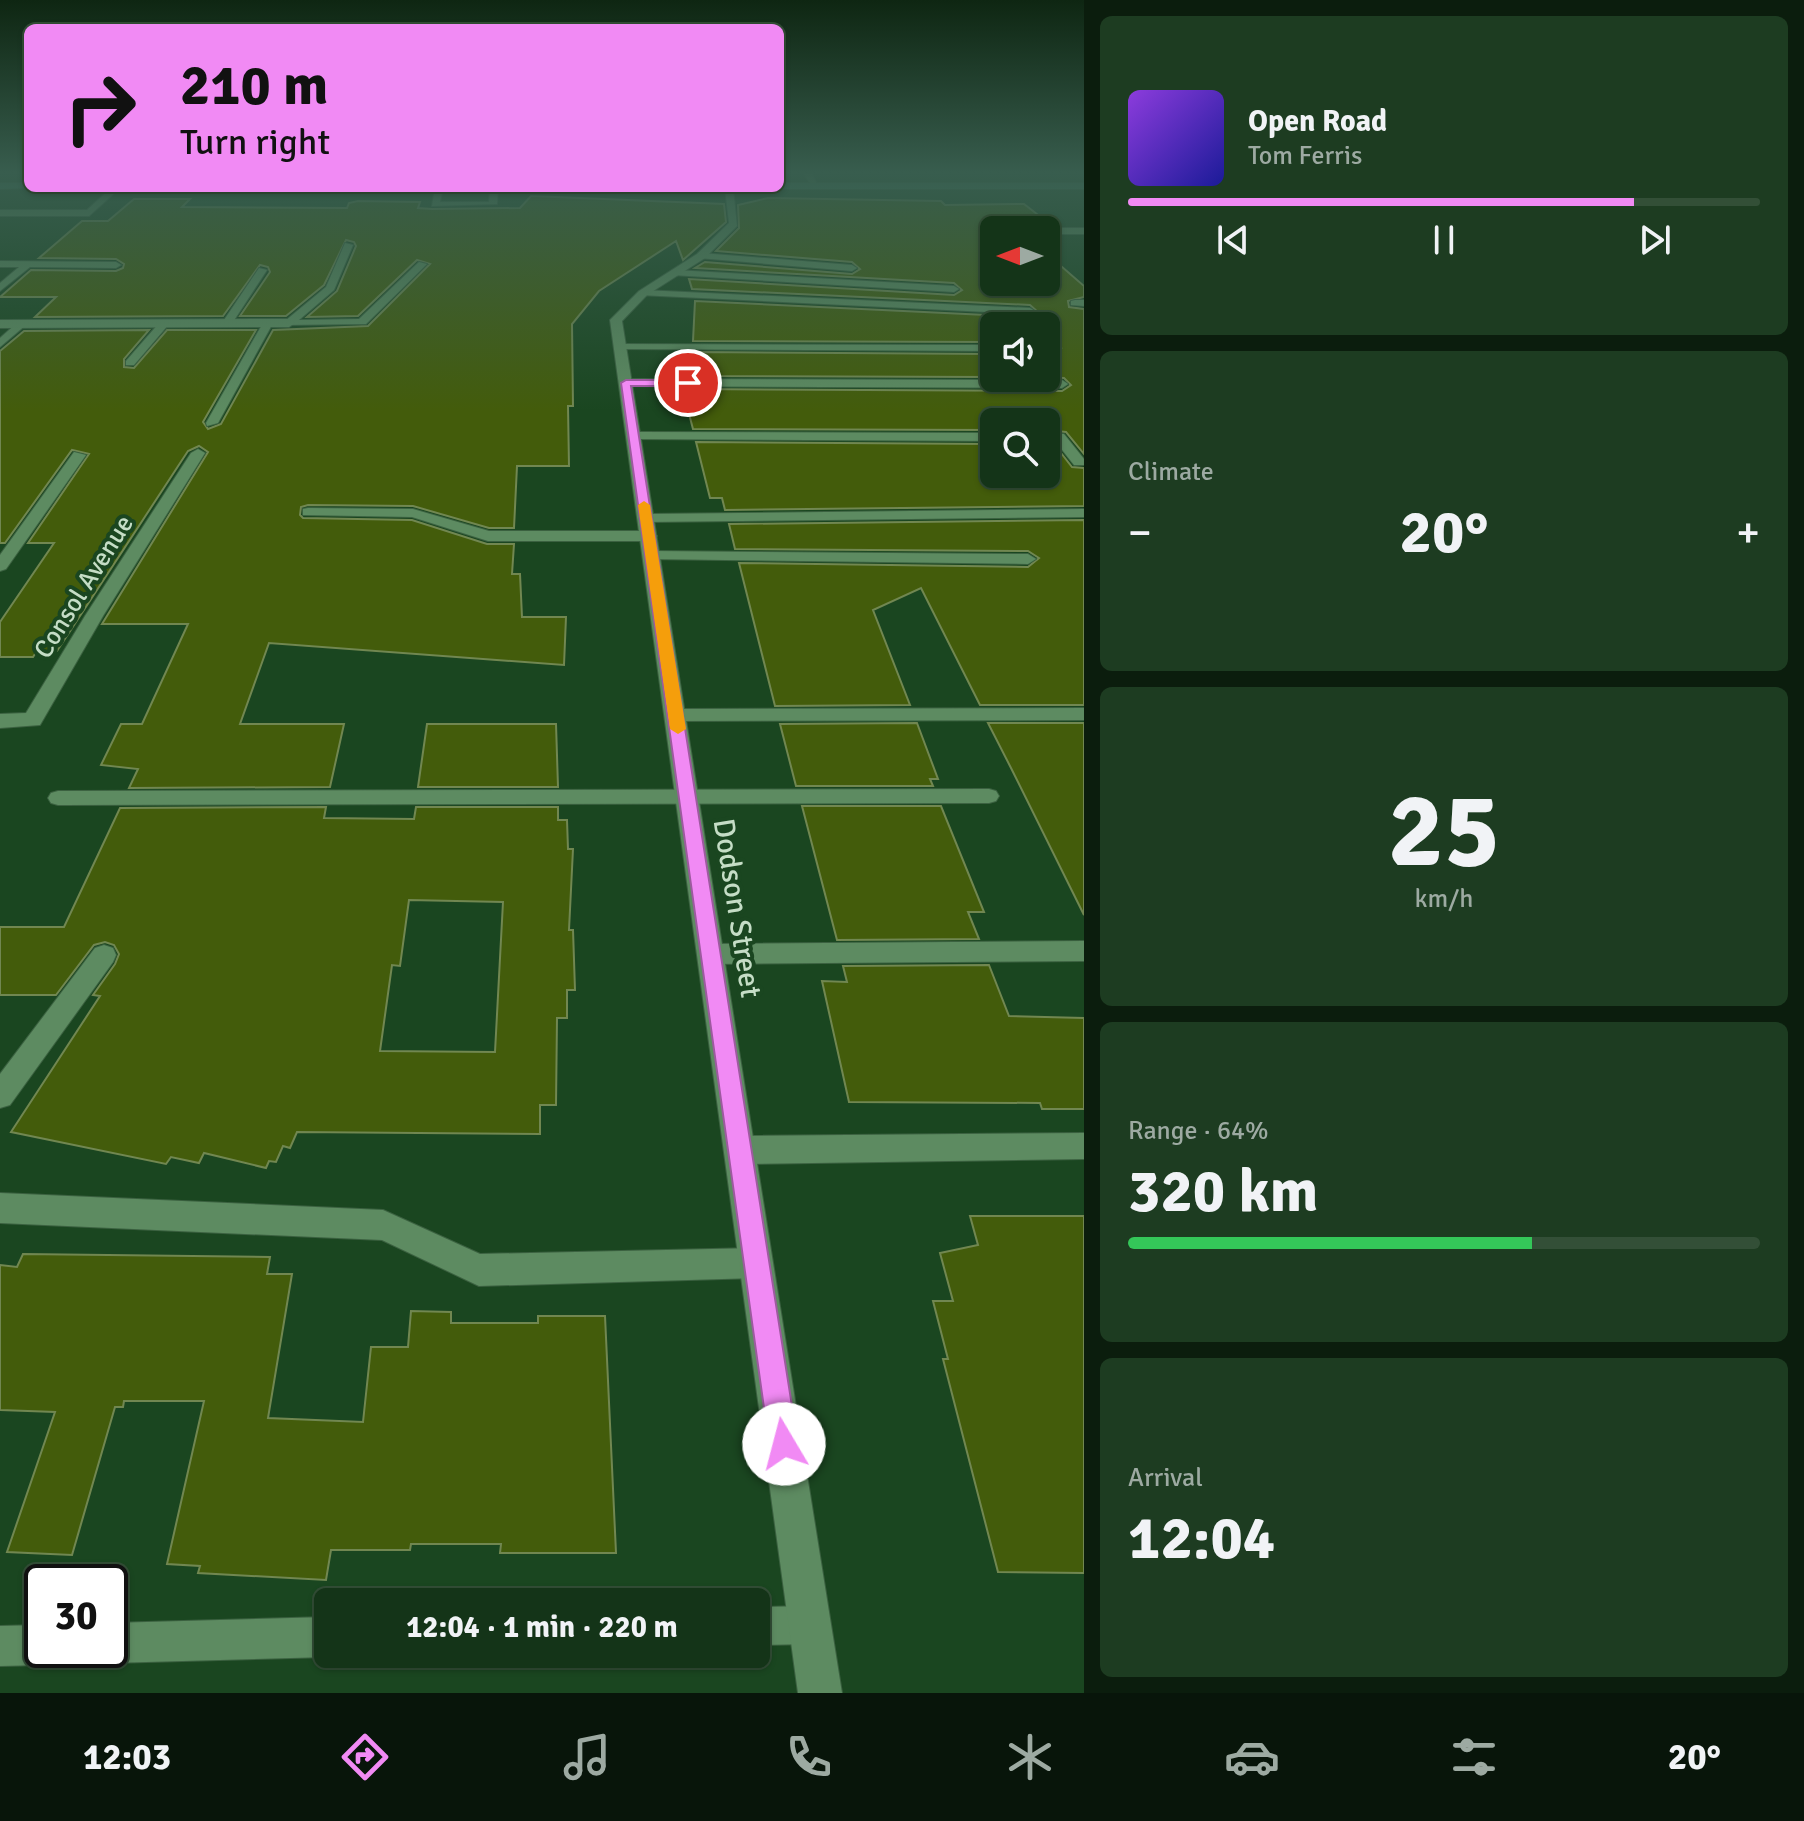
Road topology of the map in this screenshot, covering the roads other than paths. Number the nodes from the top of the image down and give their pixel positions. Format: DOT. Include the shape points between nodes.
graph roads {
  1 [pos="345,253"];
  2 [pos="704,253"];
  3 [pos="701,256"];
  4 [pos="0,264"];
  5 [pos="28,264"];
  6 [pos="422,264"];
  7 [pos="116,265"];
  8 [pos="868,269"];
  9 [pos="262,270"];
  10 [pos="675,273"];
  11 [pos="0,288"];
  12 [pos="954,289"];
  13 [pos="643,293"];
  14 [pos="1030,311"];
  15 [pos="227,323"];
  16 [pos="268,323"];
  17 [pos="289,323"];
  18 [pos="0,324"];
  19 [pos="22,324"];
  20 [pos="164,324"];
  21 [pos="0,344"];
  22 [pos="620,347"];
  23 [pos="980,348"];
  24 [pos="130,363"];
  25 [pos="626,383"];
  26 [pos="1062,384"];
  27 [pos="212,423"];
  28 [pos="634,436"];
  29 [pos="980,437"];
  30 [pos="1060,438"];
  31 [pos="198,453"];
  32 [pos="79,455"];
  33 [pos="1079,462"];
  34 [pos="308,512"];
  35 [pos="1084,513"];
  36 [pos="649,537"];
  37 [pos="1028,559"];
  38 [pos="0,566"];
  39 [pos="1084,714"];
  40 [pos="676,715"];
  41 [pos="0,721"];
  42 [pos="989,796"];
  43 [pos="58,798"];
  44 [pos="688,799"];
  45 [pos="1084,951"];
  46 [pos="712,954"];
  47 [pos="104,955"];
  48 [pos="0,1096"];
  49 [pos="1084,1146"];
  50 [pos="741,1150"];
  51 [pos="0,1208"];
  52 [pos="757,1263"];
  53 [pos="811,1625"];
  54 [pos="770,1626"];
  55 [pos="314,1637"];
  56 [pos="128,1643"];
  57 [pos="24,1645"];
  58 [pos="0,1646"];
  59 [pos="820,1693"];
  1 -- 17 [label="lane" via="330,288"];
  2 -- 3 [label="street, Dodson Street"];
  3 -- 8 [label="lane"];
  3 -- 10 [label="street, Dodson Street"];
  4 -- 5 [label="lane"];
  5 -- 7 [label="lane"];
  5 -- 11 [label="lane"];
  6 -- 17 [label="lane" via="362,322"];
  9 -- 15 [label="lane"];
  10 -- 12 [label="lane"];
  10 -- 13 [label="street, Dodson Street"];
  13 -- 14 [label="lane"];
  13 -- 22 [label="street, Dodson Street" via="616,320"];
  15 -- 16 [label="street"];
  15 -- 20 [label="street"];
  16 -- 17 [label="street"];
  16 -- 27 [label="lane"];
  18 -- 19 [label="street"];
  19 -- 20 [label="street"];
  19 -- 21 [label="lane"];
  20 -- 24 [label="lane"];
  22 -- 23 [label="lane"];
  22 -- 25 [label="street, Dodson Street"];
  25 -- 26 [label="lane"];
  25 -- 28 [label="street, Dodson Street"];
  28 -- 29 [label="lane"];
  28 -- 36 [label="street, Dodson Street"];
  30 -- 33 [label="lane"];
  31 -- 41 [label="street, Consol Avenue" via="33,720"];
  32 -- 38 [label="lane"];
  34 -- 36 [label="lane" via="413,513 488,536"];
  35 -- 36 [label="lane"];
  36 -- 37 [label="lane"];
  36 -- 40 [label="street, Dodson Street"];
  39 -- 40 [label="lane"];
  40 -- 44 [label="street, Dodson Street"];
  42 -- 44 [label="lane"];
  43 -- 44 [label="lane"];
  44 -- 46 [label="street, Dodson Street"];
  45 -- 46 [label="lane"];
  46 -- 50 [label="street, Dodson Street"];
  47 -- 48 [label="lane"];
  49 -- 50 [label="lane"];
  50 -- 52 [label="street, Dodson Street"];
  51 -- 52 [label="lane" via="383,1225 479,1270"];
  52 -- 53 [label="street, Dodson Street"];
  53 -- 54 [label="lane"];
  53 -- 59 [label="street, Dodson Street"];
  55 -- 56 [label="lane"];
  57 -- 58 [label="lane"];
}
